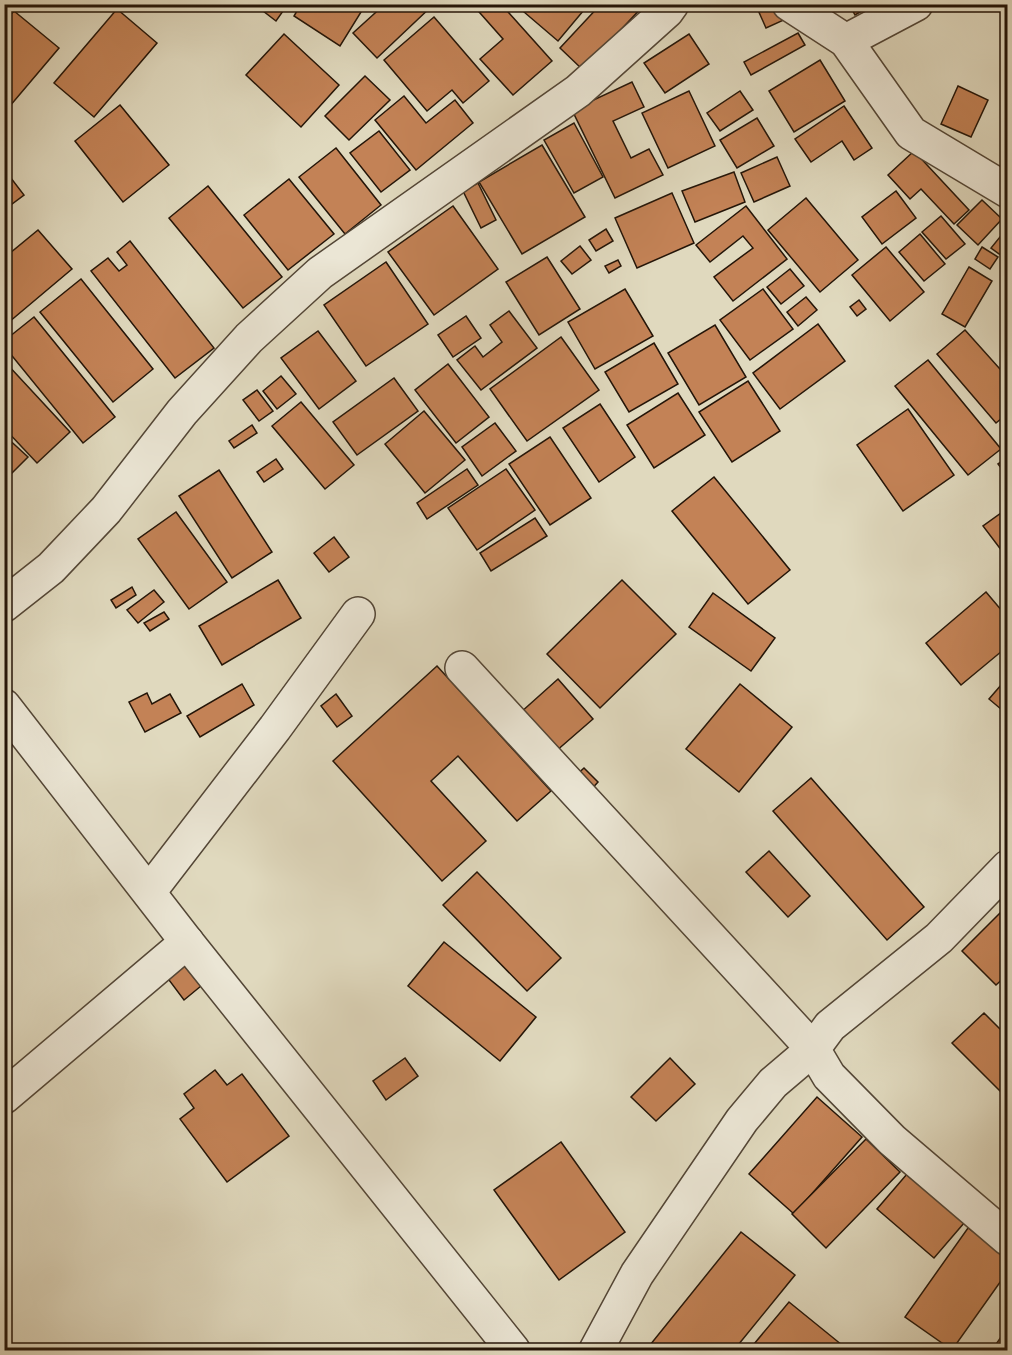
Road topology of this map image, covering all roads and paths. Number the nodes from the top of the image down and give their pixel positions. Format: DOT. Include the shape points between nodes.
graph roads {
  1 [pos="672,4"];
  2 [pos="789,4"];
  3 [pos="916,4"];
  4 [pos="846,41"];
  5 [pos="1008,192"];
  6 [pos="4,605"];
  7 [pos="358,614"];
  8 [pos="462,668"];
  9 [pos="4,706"];
  10 [pos="1008,867"];
  11 [pos="149,892"];
  12 [pos="187,942"];
  13 [pos="813,1049"];
  14 [pos="4,1097"];
  15 [pos="1008,1239"];
  16 [pos="513,1350"];
  17 [pos="596,1350"];
  1 -- 6 [label="street" via="578,91 320,273 249,338 182,412 106,510 51,568"];
  2 -- 4 [label="street"];
  3 -- 4 [label="street"];
  4 -- 5 [label="street" via="911,133"];
  7 -- 11 [label="street"];
  8 -- 13 [label="street"];
  9 -- 11 [label="street"];
  10 -- 13 [label="street" via="939,938 830,1026"];
  11 -- 12 [label="street"];
  12 -- 14 [label="street"];
  12 -- 16 [label="street"];
  13 -- 15 [label="street" via="829,1076 892,1140"];
  13 -- 17 [label="street" via="774,1083 742,1120 637,1274"];
}
